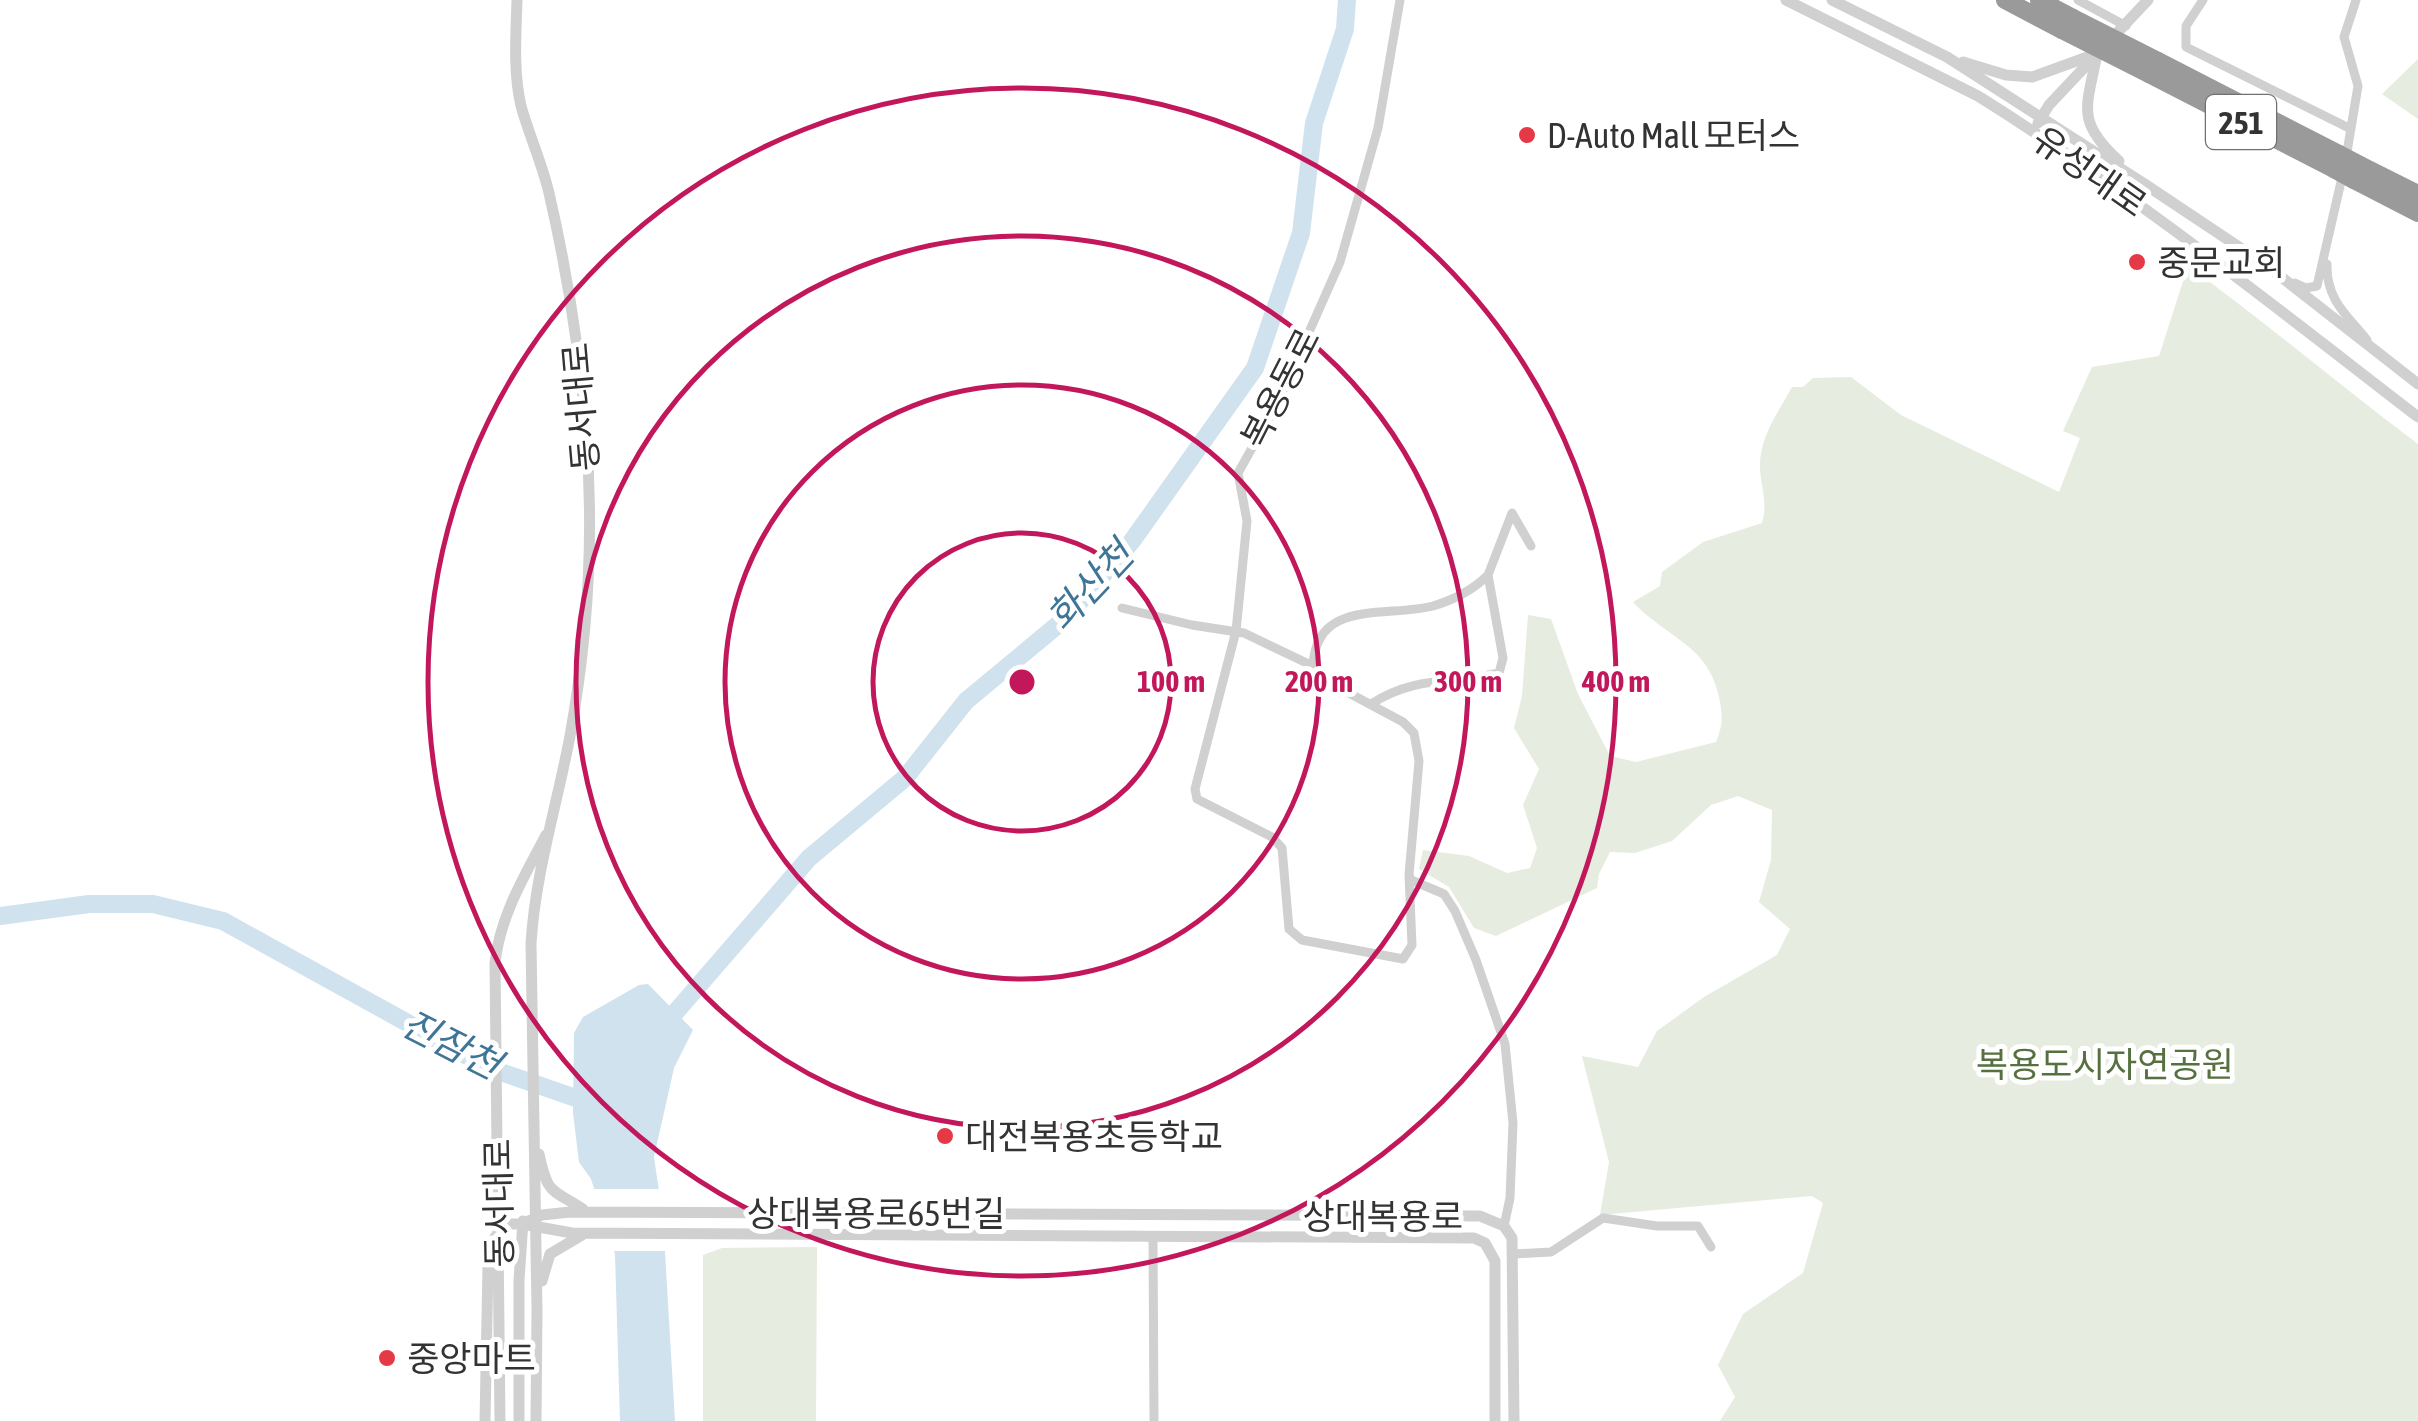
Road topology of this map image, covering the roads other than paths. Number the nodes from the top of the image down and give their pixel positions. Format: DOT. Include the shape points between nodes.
graph roads {
  1 [pos="517,0"];
  2 [pos="1400,0"];
  3 [pos="1786,0"];
  4 [pos="1832,0"];
  5 [pos="2005,0"];
  6 [pos="2039,0"];
  7 [pos="2148,0"];
  8 [pos="2204,0"];
  9 [pos="2356,0"];
  10 [pos="2071,16"];
  11 [pos="2126,26"];
  12 [pos="2097,54"];
  13 [pos="1947,57"];
  14 [pos="2042,118"];
  15 [pos="2351,129"];
  16 [pos="2033,131"];
  17 [pos="2357,172"];
  18 [pos="2146,185"];
  19 [pos="2418,194"];
  20 [pos="2418,212"];
  21 [pos="2328,246"];
  22 [pos="2266,265"];
  23 [pos="2376,350"];
  24 [pos="2418,384"];
  25 [pos="2418,416"];
  26 [pos="1531,546"];
  27 [pos="1488,575"];
  28 [pos="1122,608"];
  29 [pos="1236,631"];
  30 [pos="1313,666"];
  31 [pos="1372,704"];
  32 [pos="555,818"];
  33 [pos="1408,875"];
  34 [pos="534,1135"];
  35 [pos="586,1212"];
  36 [pos="1182,1216"];
  37 [pos="530,1223"];
  38 [pos="498,1224"];
  39 [pos="1504,1226"];
  40 [pos="578,1235"];
  41 [pos="1153,1236"];
  42 [pos="1182,1236"];
  43 [pos="1711,1248"];
  44 [pos="1514,1254"];
  45 [pos="538,1310"];
  46 [pos="484,1421"];
  47 [pos="500,1421"];
  48 [pos="519,1421"];
  49 [pos="536,1421"];
  50 [pos="1154,1421"];
  51 [pos="1495,1421"];
  52 [pos="1514,1421"];
  1 -- 32 [label="street, 동서대로" via="517,85 549,190 586,434 587,600"];
  2 -- 29 [label="street, 복용동로" via="1378,128 1340,262 1238,472 1247,521"];
  3 -- 16 [label="street, 유성대로" via="1978,96"];
  4 -- 13 [label="street, 유성대로"];
  5 -- 10 [label="highway, 251"];
  6 -- 10 [label="highway, 251"];
  7 -- 11 [label="street"];
  8 -- 15 [label="street" via="2186,26 2186,47"];
  9 -- 15 [label="street" via="2344,37 2358,86"];
  10 -- 11 [label="street"];
  10 -- 17 [label="highway, 251, bridge" via="2153,68"];
  11 -- 12 [label="street"];
  12 -- 13 [label="street" via="2032,78"];
  12 -- 14 [label="street"];
  12 -- 18 [label="street" via="2086,116 2100,143"];
  13 -- 14 [label="street, 유성대로"];
  14 -- 16 [label="street"];
  14 -- 18 [label="street, 유성대로"];
  15 -- 21 [label="street"];
  16 -- 25 [label="street, 유성대로" via="2143,206"];
  17 -- 19 [label="highway, 251"];
  17 -- 20 [label="highway, 251"];
  18 -- 22 [label="street, 유성대로"];
  21 -- 22 [label="street" via="2311,289"];
  21 -- 23 [label="street" via="2331,294"];
  22 -- 23 [label="street, 유성대로"];
  23 -- 24 [label="street, 유성대로"];
  26 -- 27 [label="street" via="1512,513"];
  27 -- 30 [label="street" via="1456,598 1333,624 1320,634"];
  27 -- 31 [label="street" via="1504,658 1499,674 1438,680"];
  28 -- 29 [label="street"];
  29 -- 30 [label="street"];
  29 -- 33 [label="street, 복용동로" via="1197,798 1282,848 1289,929 1302,940 1403,959 1412,944"];
  30 -- 31 [label="street"];
  31 -- 33 [label="street" via="1404,722 1418,744"];
  32 -- 34 [label="street, 동서대로" via="533,908"];
  32 -- 38 [label="street, 동서대로" via="498,937"];
  33 -- 39 [label="street" via="1444,894 1455,911 1504,1044 1513,1124"];
  34 -- 35 [label="street" via="547,1184"];
  34 -- 37 [label="street, 동서대로"];
  35 -- 36 [label="street, 상대복용로65번길"];
  35 -- 37 [label="street, 상대복용로65번길"];
  36 -- 39 [label="street, 상대복용로" via="1480,1216"];
  37 -- 38 [label="street"];
  37 -- 40 [label="street, 상대복용로65번길"];
  37 -- 45 [label="street"];
  37 -- 48 [label="street, 동서대로"];
  38 -- 46 [label="street" via="488,1266"];
  38 -- 47 [label="street, 동서대로"];
  39 -- 44 [label="street, 상대복용로"];
  40 -- 41 [label="street, 상대복용로65번길"];
  40 -- 45 [label="street" via="546,1260"];
  41 -- 42 [label="street, 상대복용로65번길"];
  41 -- 50 [label="street"];
  42 -- 51 [label="street, 상대복용로" via="1485,1243 1495,1261"];
  43 -- 44 [label="street" via="1698,1226 1603,1218 1551,1252"];
  44 -- 52 [label="street, 상대복용로"];
  45 -- 49 [label="street"];
}
